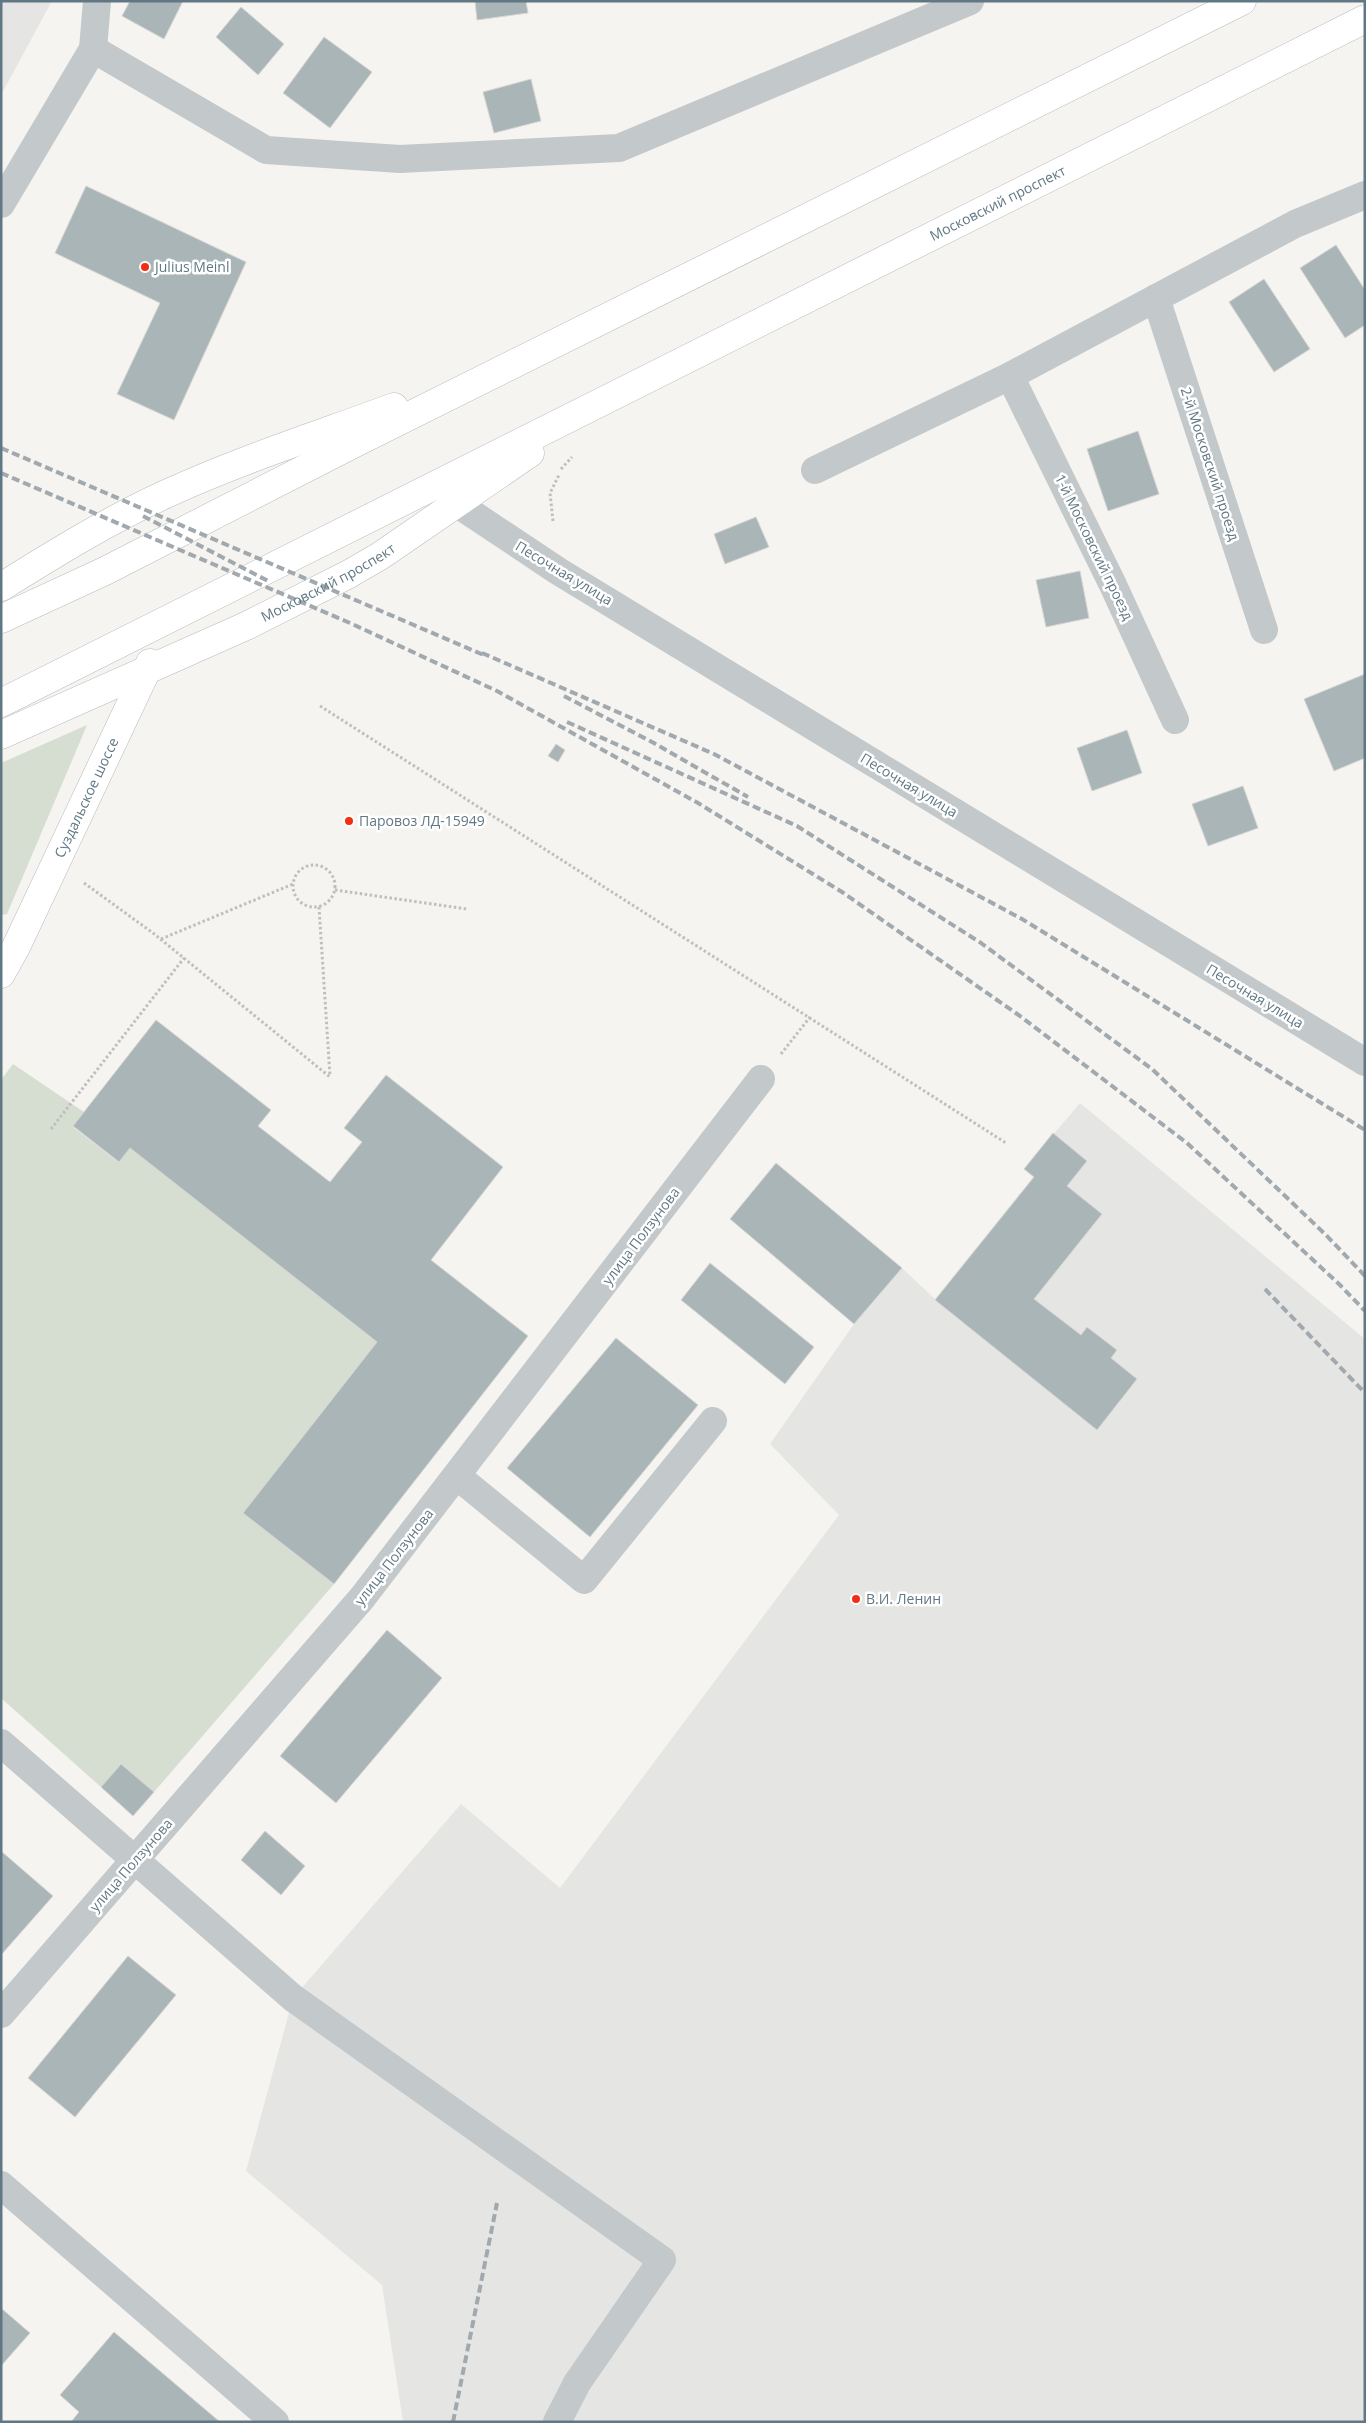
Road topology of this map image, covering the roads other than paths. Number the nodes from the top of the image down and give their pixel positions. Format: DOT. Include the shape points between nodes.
graph roads {
  1 [pos="97,1"];
  2 [pos="970,1"];
  3 [pos="1242,1"];
  4 [pos="1365,19"];
  5 [pos="93,49"];
  6 [pos="1365,195"];
  7 [pos="1,204"];
  8 [pos="1156,298"];
  9 [pos="538,352"];
  10 [pos="1010,376"];
  11 [pos="631,387"];
  12 [pos="815,470"];
  13 [pos="456,503"];
  14 [pos="1,587"];
  15 [pos="170,618"];
  16 [pos="1,620"];
  17 [pos="1264,630"];
  18 [pos="146,671"];
  19 [pos="1,703"];
  20 [pos="1175,720"];
  21 [pos="1,735"];
  22 [pos="1,974"];
  23 [pos="1365,1062"];
  24 [pos="761,1079"];
  25 [pos="713,1421"];
  26 [pos="458,1476"];
  27 [pos="1,1743"];
  28 [pos="134,1861"];
  29 [pos="1,2014"];
  30 [pos="1,2184"];
  31 [pos="274,2422"];
  32 [pos="557,2422"];
  1 -- 5 [label="street"];
  2 -- 5 [label="street" via="619,148 400,159 266,150"];
  3 -- 9 [label="main road"];
  4 -- 11 [label="main road, Московский проспект"];
  5 -- 7 [label="street"];
  6 -- 8 [label="street" via="1295,224"];
  8 -- 10 [label="street"];
  8 -- 17 [label="street, 2-й Московский проезд"];
  9 -- 14 [label="main road" via="190,483 85,537"];
  9 -- 16 [label="main road" via="105,571"];
  10 -- 12 [label="street"];
  10 -- 20 [label="street, 1-й Московский проезд"];
  11 -- 13 [label="main road, Московский проспект"];
  11 -- 15 [label="main road, Московский проспект"];
  13 -- 18 [label="main road, Московский проспект" via="349,574 246,626"];
  13 -- 23 [label="street, Песочная улица" via="558,571"];
  15 -- 18 [label="main road, Суздальское шоссе"];
  15 -- 19 [label="main road, Московский проспект"];
  18 -- 21 [label="main road, Московский проспект"];
  18 -- 22 [label="main road, Суздальское шоссе"];
  24 -- 26 [label="street, улица Ползунова"];
  25 -- 26 [label="street" via="584,1580"];
  26 -- 28 [label="street, улица Ползунова" via="362,1598"];
  27 -- 28 [label="street"];
  28 -- 29 [label="street, улица Ползунова"];
  28 -- 32 [label="street" via="293,1998 662,2260 577,2383"];
  30 -- 31 [label="street"];
}
